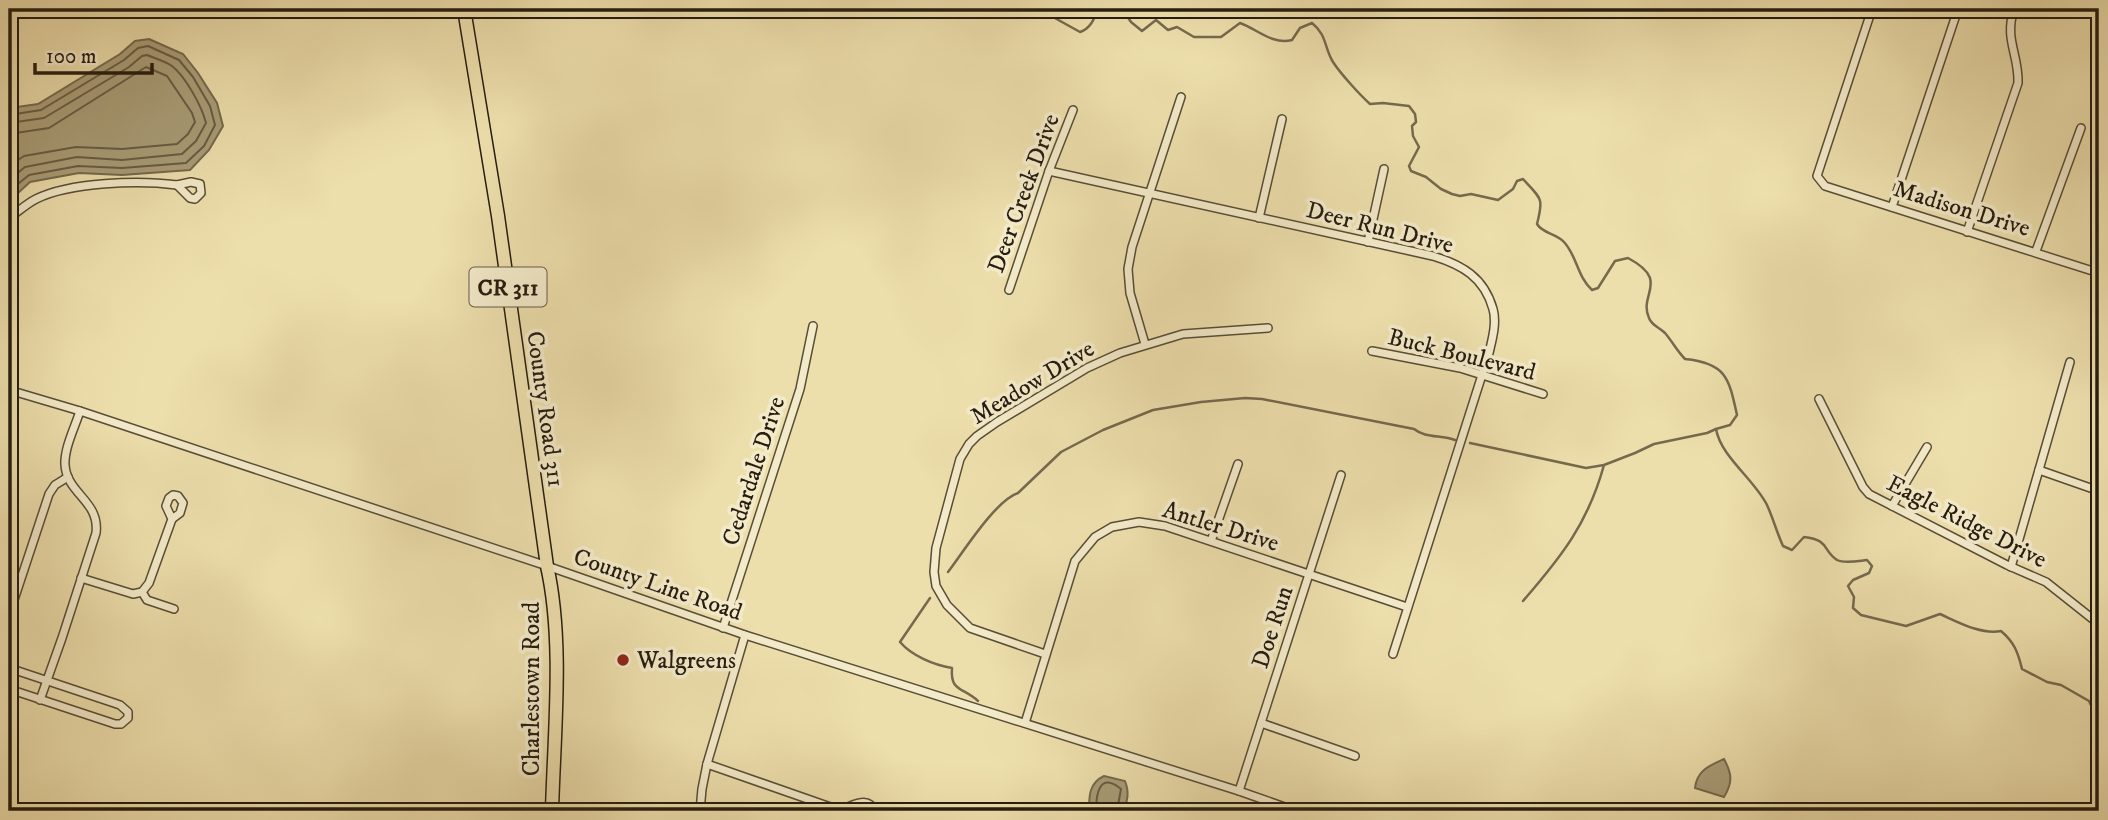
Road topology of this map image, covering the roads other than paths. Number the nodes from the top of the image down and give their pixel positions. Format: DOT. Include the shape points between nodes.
graph roads {
  1 [pos="464,9"];
  2 [pos="1872,9"];
  3 [pos="1958,9"];
  4 [pos="2014,9"];
  5 [pos="1181,97"];
  6 [pos="1073,110"];
  7 [pos="1282,119"];
  8 [pos="2081,128"];
  9 [pos="1384,169"];
  10 [pos="1049,171"];
  11 [pos="177,186"];
  12 [pos="1150,195"];
  13 [pos="1892,207"];
  14 [pos="9,218"];
  15 [pos="1259,218"];
  16 [pos="1967,232"];
  17 [pos="1368,242"];
  18 [pos="2036,251"];
  19 [pos="2099,273"];
  20 [pos="1009,290"];
  21 [pos="813,326"];
  22 [pos="1268,328"];
  23 [pos="1145,344"];
  24 [pos="1372,351"];
  25 [pos="2070,362"];
  26 [pos="1483,374"];
  27 [pos="9,390"];
  28 [pos="1543,394"];
  29 [pos="1819,399"];
  30 [pos="80,411"];
  31 [pos="1927,447"];
  32 [pos="1238,464"];
  33 [pos="2039,470"];
  34 [pos="1341,475"];
  35 [pos="68,477"];
  36 [pos="2099,491"];
  37 [pos="1892,506"];
  38 [pos="172,519"];
  39 [pos="1211,541"];
  40 [pos="547,566"];
  41 [pos="2011,567"];
  42 [pos="1310,573"];
  43 [pos="82,578"];
  44 [pos="142,593"];
  45 [pos="1407,607"];
  46 [pos="174,609"];
  47 [pos="9,615"];
  48 [pos="2099,621"];
  49 [pos="723,628"];
  50 [pos="745,635"];
  51 [pos="1045,654"];
  52 [pos="1393,654"];
  53 [pos="9,668"];
  54 [pos="46,681"];
  55 [pos="9,689"];
  56 [pos="40,700"];
  57 [pos="1024,723"];
  58 [pos="1261,723"];
  59 [pos="1355,756"];
  60 [pos="707,764"];
  61 [pos="1239,791"];
  62 [pos="552,811"];
  63 [pos="700,811"];
  64 [pos="840,811"];
  65 [pos="876,811"];
  66 [pos="1296,811"];
  1 -- 40 [label="main road, County Road 311 / CR 311"];
  2 -- 13 [label="street, Madison Drive" via="1817,176 1825,186"];
  3 -- 13 [label="street"];
  4 -- 16 [label="street" via="2010,39 2018,83"];
  5 -- 12 [label="street"];
  6 -- 10 [label="street, Deer Creek Drive"];
  7 -- 15 [label="street"];
  8 -- 18 [label="street"];
  9 -- 17 [label="street"];
  10 -- 12 [label="street, Deer Run Drive"];
  10 -- 20 [label="street, Deer Creek Drive"];
  11 -- 14 [label="street" via="117,184 55,191"];
  12 -- 15 [label="street, Deer Run Drive"];
  12 -- 23 [label="street" via="1128,269"];
  13 -- 16 [label="street, Madison Drive"];
  15 -- 17 [label="street, Deer Run Drive"];
  16 -- 18 [label="street, Madison Drive"];
  17 -- 26 [label="street, Deer Run Drive" via="1443,259 1474,277 1489,299 1494,317"];
  18 -- 19 [label="street, Madison Drive"];
  21 -- 49 [label="street, Cedardale Drive" via="800,389"];
  22 -- 23 [label="street, Meadow Drive" via="1204,331"];
  23 -- 51 [label="street, Meadow Drive" via="1087,368 997,422 977,436 960,459 936,548 936,586 970,628"];
  24 -- 26 [label="street, Buck Boulevard"];
  25 -- 33 [label="street"];
  26 -- 28 [label="street, Buck Boulevard"];
  26 -- 45 [label="street, Deer Run Drive"];
  27 -- 30 [label="street, County Line Road"];
  29 -- 37 [label="street, Eagle Ridge Drive" via="1863,487"];
  30 -- 35 [label="street" via="65,461"];
  30 -- 40 [label="street, County Line Road"];
  31 -- 37 [label="street"];
  32 -- 39 [label="street"];
  33 -- 36 [label="street"];
  33 -- 41 [label="street"];
  34 -- 42 [label="street, Doe Run"];
  35 -- 43 [label="street" via="93,511 97,525"];
  35 -- 47 [label="street" via="49,494"];
  37 -- 41 [label="street, Eagle Ridge Drive"];
  38 -- 44 [label="street"];
  39 -- 42 [label="street, Antler Drive"];
  39 -- 51 [label="street, Antler Drive" via="1139,522 1112,527 1095,537 1075,561"];
  40 -- 49 [label="street, County Line Road"];
  40 -- 62 [label="main road, Charlestown Road" via="555,652"];
  41 -- 48 [label="street, Eagle Ridge Drive" via="2046,582"];
  42 -- 45 [label="street, Antler Drive"];
  42 -- 58 [label="street, Doe Run"];
  43 -- 44 [label="street"];
  43 -- 54 [label="street"];
  44 -- 46 [label="street" via="148,600"];
  45 -- 52 [label="street, Deer Run Drive"];
  49 -- 50 [label="street, County Line Road"];
  50 -- 57 [label="street, County Line Road"];
  50 -- 60 [label="street"];
  51 -- 57 [label="street, Antler Drive"];
  53 -- 54 [label="street"];
  54 -- 56 [label="street"];
  54 -- 56 [label="street" via="120,705 128,718 115,724"];
  55 -- 56 [label="street"];
  57 -- 61 [label="street, County Line Road"];
  58 -- 59 [label="street"];
  58 -- 61 [label="street, Doe Run"];
  60 -- 63 [label="street"];
  60 -- 64 [label="street"];
  61 -- 66 [label="street, County Line Road"];
  64 -- 65 [label="street" via="866,802"];
}
